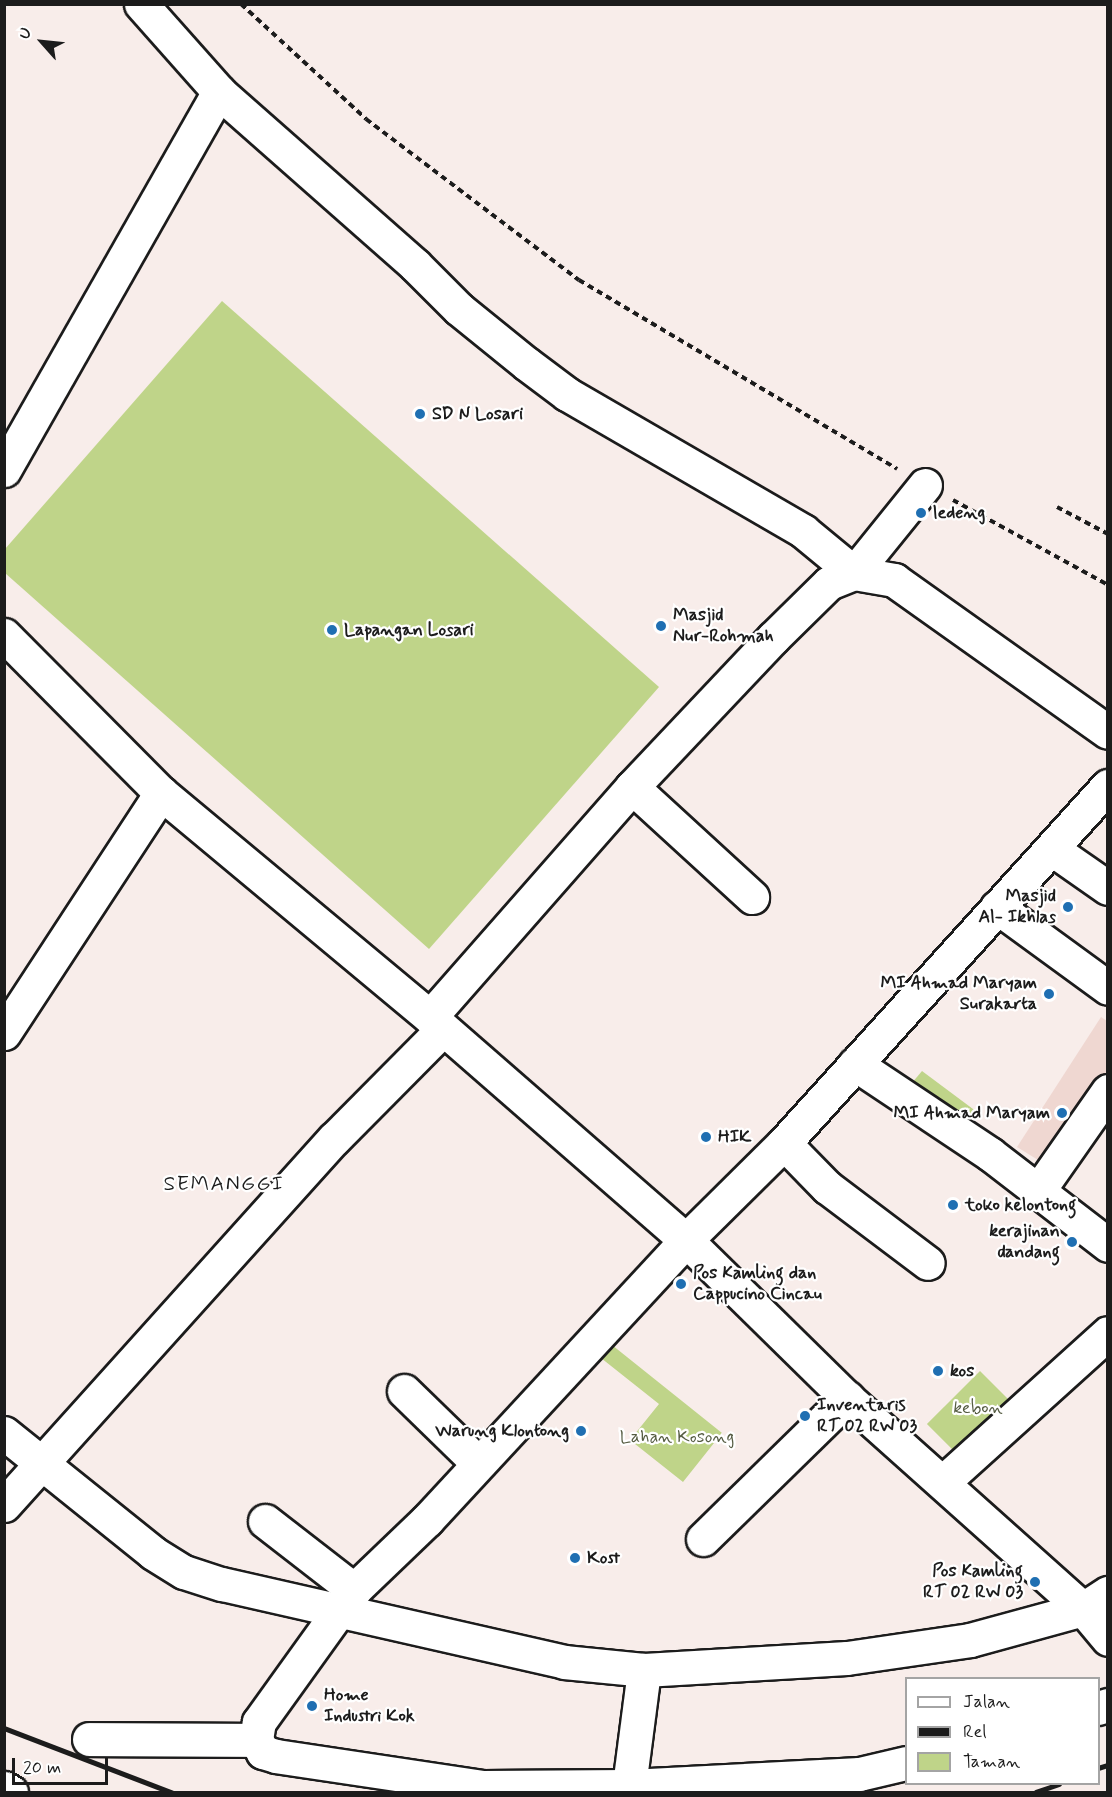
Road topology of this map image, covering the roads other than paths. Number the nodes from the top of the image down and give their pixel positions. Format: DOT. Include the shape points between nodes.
graph roads {
  1 [pos="141,4"];
  2 [pos="219,92"];
  3 [pos="4,470"];
  4 [pos="926,485"];
  5 [pos="854,573"];
  6 [pos="4,635"];
  7 [pos="1107,732"];
  8 [pos="1107,786"];
  9 [pos="632,787"];
  10 [pos="160,794"];
  11 [pos="1052,849"];
  12 [pos="1107,888"];
  13 [pos="752,897"];
  14 [pos="997,907"];
  15 [pos="1107,988"];
  16 [pos="436,1023"];
  17 [pos="4,1033"];
  18 [pos="855,1064"];
  19 [pos="1107,1090"];
  20 [pos="784,1143"];
  21 [pos="1038,1191"];
  22 [pos="686,1240"];
  23 [pos="1107,1245"];
  24 [pos="928,1263"];
  25 [pos="1107,1333"];
  26 [pos="404,1391"];
  27 [pos="847,1398"];
  28 [pos="4,1433"];
  29 [pos="40,1462"];
  30 [pos="478,1463"];
  31 [pos="943,1482"];
  32 [pos="4,1505"];
  33 [pos="265,1521"];
  34 [pos="703,1539"];
  35 [pos="347,1600"];
  36 [pos="1095,1601"];
  37 [pos="1107,1639"];
  38 [pos="644,1670"];
  39 [pos="89,1739"];
  40 [pos="256,1740"];
  41 [pos="905,1763"];
  42 [pos="629,1786"];
  43 [pos="4,1788"];
  44 [pos="11,1792"];
  1 -- 2 [label="street"];
  2 -- 3 [label="street"];
  2 -- 5 [label="street" via="415,265 459,309 527,364 567,394 803,531"];
  4 -- 5 [label="street"];
  5 -- 7 [label="street" via="894,580"];
  5 -- 9 [label="street" via="829,583 805,606"];
  6 -- 10 [label="street"];
  8 -- 11 [label="street"];
  9 -- 13 [label="street"];
  9 -- 16 [label="street"];
  10 -- 16 [label="street"];
  10 -- 17 [label="street"];
  11 -- 12 [label="street"];
  11 -- 14 [label="street"];
  14 -- 15 [label="street"];
  14 -- 18 [label="street"];
  16 -- 22 [label="street"];
  16 -- 29 [label="street"];
  18 -- 20 [label="street"];
  18 -- 21 [label="street"];
  19 -- 21 [label="street"];
  20 -- 22 [label="street"];
  20 -- 24 [label="street" via="827,1187"];
  21 -- 23 [label="street"];
  22 -- 27 [label="street"];
  22 -- 30 [label="street"];
  25 -- 31 [label="street"];
  26 -- 30 [label="street"];
  27 -- 31 [label="street"];
  27 -- 34 [label="street"];
  28 -- 29 [label="street"];
  29 -- 32 [label="street"];
  29 -- 35 [label="street" via="153,1553 184,1572 222,1584"];
  30 -- 35 [label="street"];
  31 -- 36 [label="street"];
  33 -- 35 [label="street"];
  35 -- 38 [label="street" via="564,1662"];
  35 -- 40 [label="street" via="259,1722"];
  36 -- 37 [label="street"];
  36 -- 38 [label="street" via="970,1640 847,1658"];
  38 -- 42 [label="street"];
  39 -- 40 [label="street"];
  40 -- 42 [label="street" via="263,1752 276,1756 483,1787"];
  41 -- 42 [label="street" via="859,1774"];
  43 -- 44 [label="street"];
}
